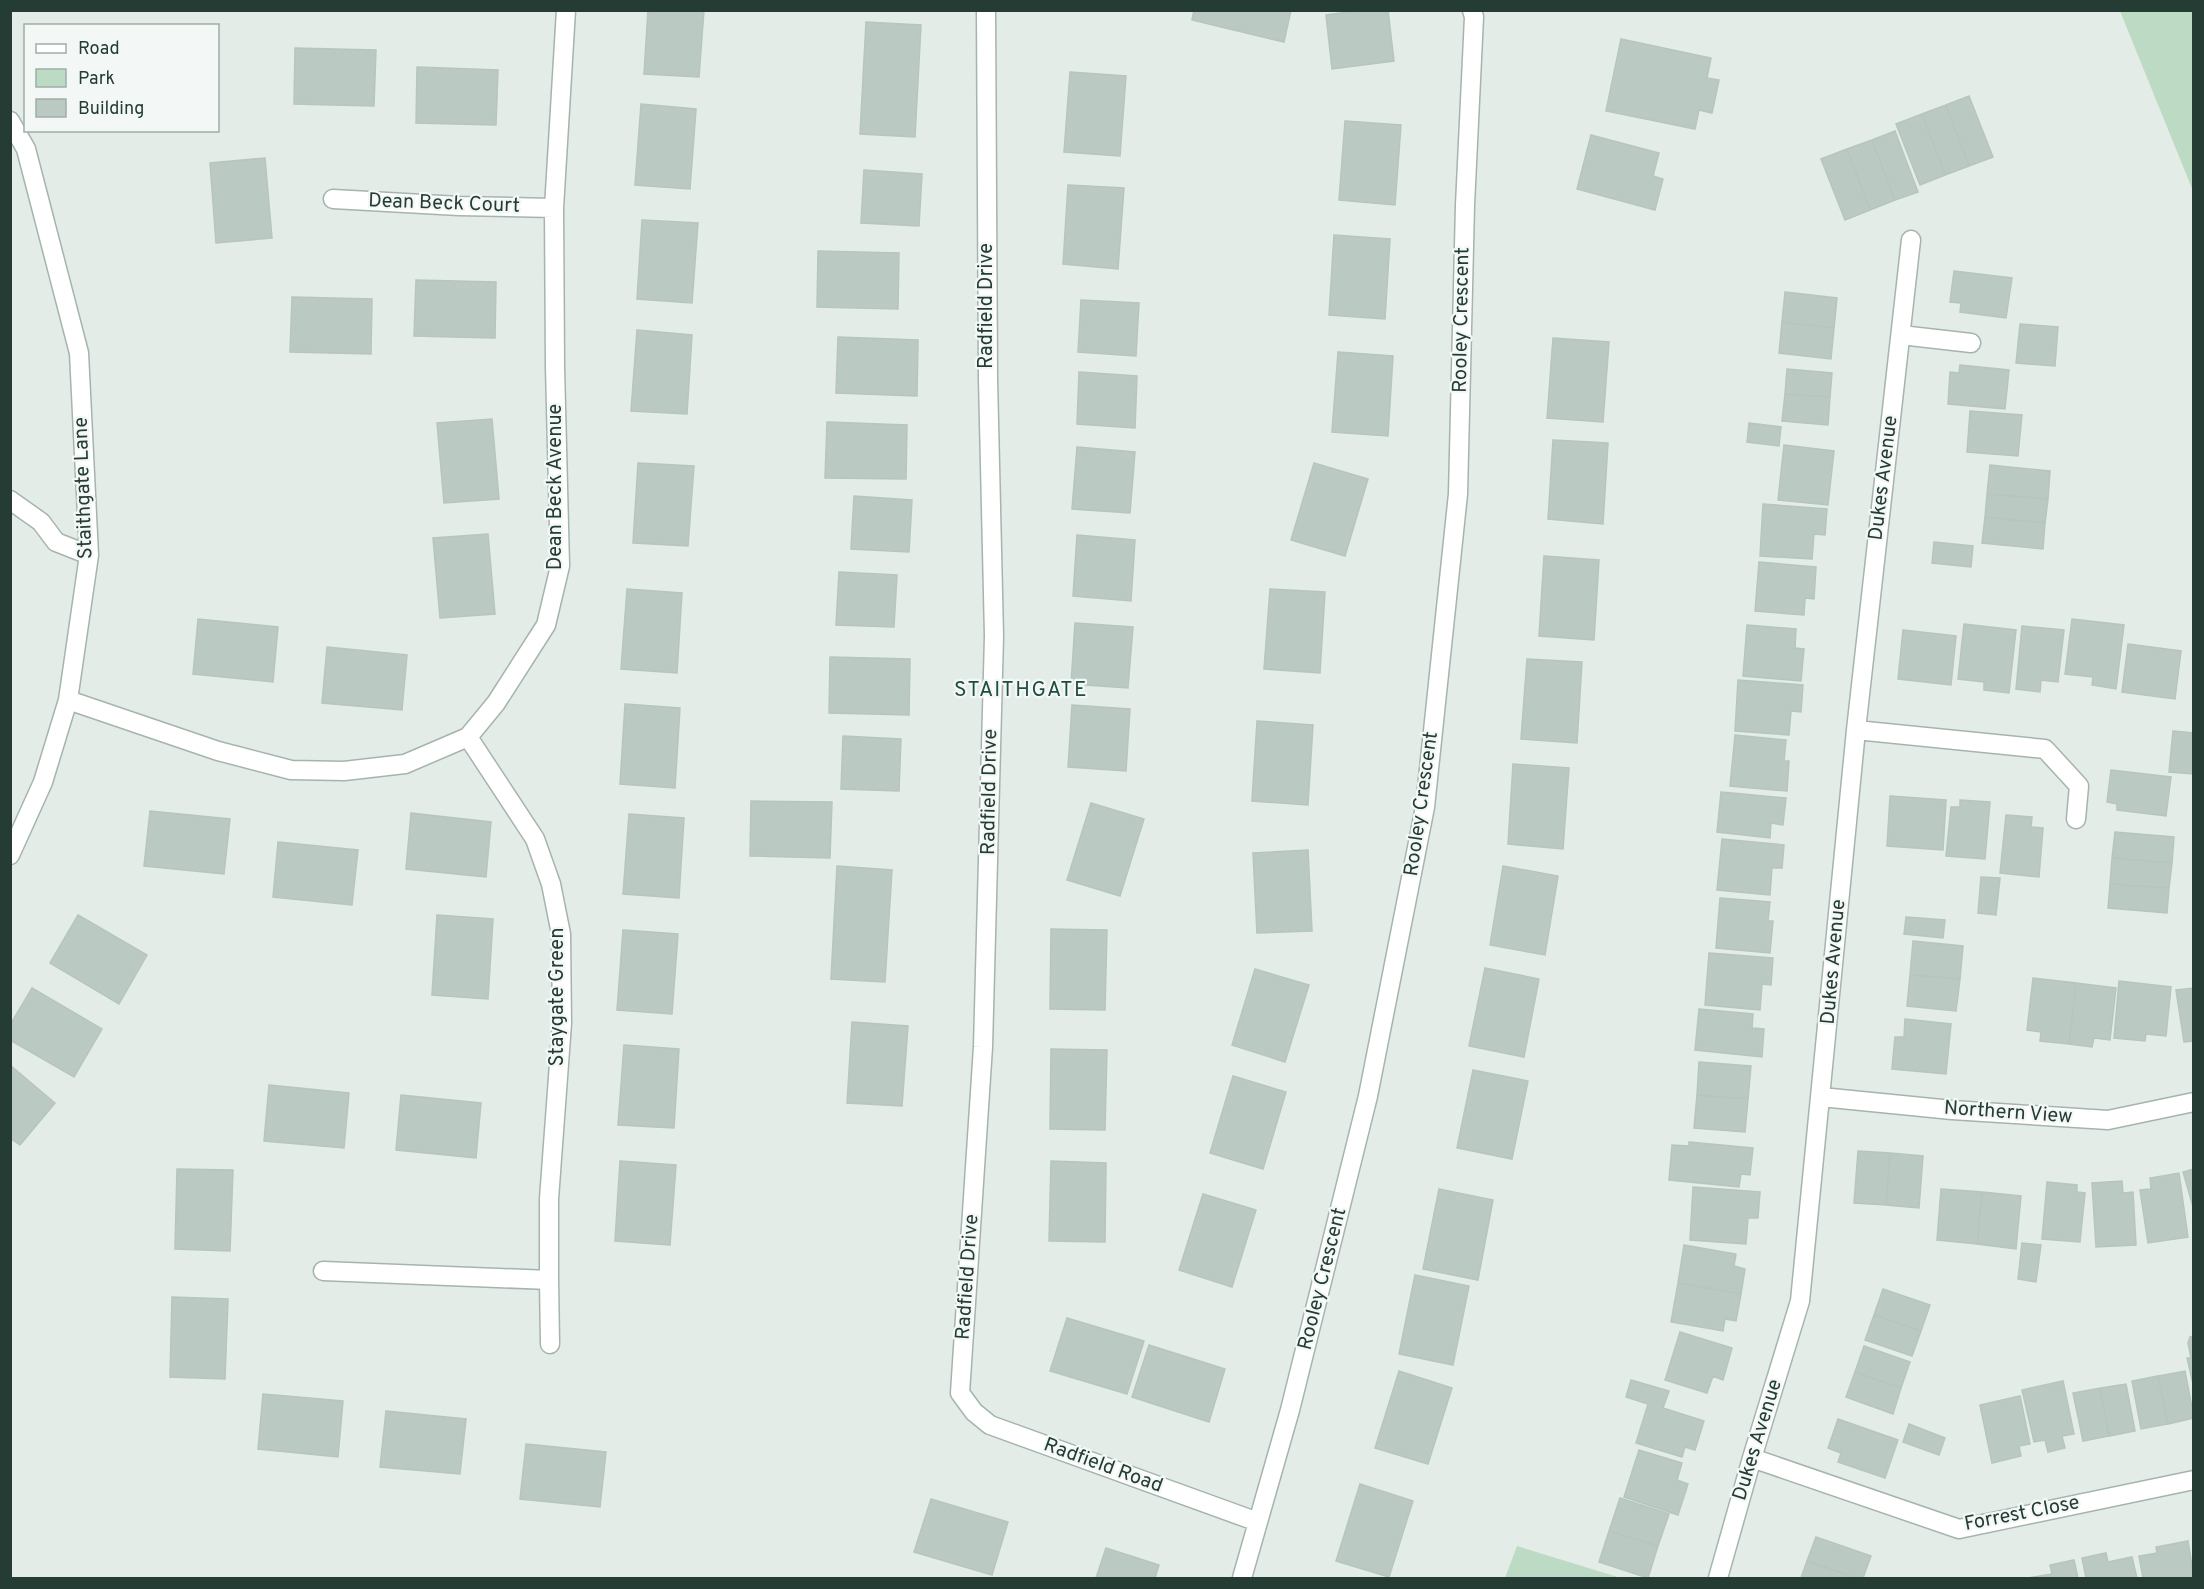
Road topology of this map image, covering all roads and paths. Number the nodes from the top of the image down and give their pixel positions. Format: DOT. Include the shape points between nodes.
graph roads {
  1 [pos="566,10"];
  2 [pos="987,10"];
  3 [pos="1472,10"];
  4 [pos="10,121"];
  5 [pos="333,200"];
  6 [pos="555,208"];
  7 [pos="1911,240"];
  8 [pos="1901,335"];
  9 [pos="1971,343"];
  10 [pos="10,500"];
  11 [pos="89,555"];
  12 [pos="68,700"];
  13 [pos="1856,730"];
  14 [pos="468,737"];
  15 [pos="2076,819"];
  16 [pos="10,855"];
  17 [pos="1821,1097"];
  18 [pos="2193,1102"];
  19 [pos="323,1271"];
  20 [pos="549,1280"];
  21 [pos="550,1344"];
  22 [pos="960,1393"];
  23 [pos="1752,1458"];
  24 [pos="2193,1480"];
  25 [pos="1258,1522"];
  26 [pos="1242,1578"];
  27 [pos="1718,1578"];
  1 -- 6 [label="street, Dean Beck Avenue"];
  2 -- 22 [label="street, Radfield Drive" via="994,636 983,1047"];
  3 -- 25 [label="street, Rooley Crescent" via="1458,495 1425,807 1368,1096"];
  4 -- 11 [label="street, Staithgate Lane" via="26,149 78,353"];
  5 -- 6 [label="street, Dean Beck Court"];
  6 -- 14 [label="street, Dean Beck Avenue" via="560,566 546,626 496,703"];
  7 -- 8 [label="street, Dukes Avenue"];
  8 -- 9 [label="street"];
  8 -- 13 [label="street, Dukes Avenue"];
  10 -- 11 [label="street" via="41,522 56,542"];
  11 -- 12 [label="street, Staithgate Lane"];
  12 -- 14 [label="street, Dean Beck Avenue" via="218,751 291,770 344,771 405,764"];
  12 -- 16 [label="street, Staithgate Lane" via="43,782"];
  13 -- 15 [label="street" via="2045,749 2079,786"];
  13 -- 17 [label="street, Dukes Avenue"];
  14 -- 20 [label="street, Staygate Green" via="535,838 551,884 561,934 562,1023 549,1199"];
  17 -- 18 [label="street, Northern View" via="2108,1120"];
  17 -- 23 [label="street, Dukes Avenue" via="1800,1301"];
  19 -- 20 [label="street"];
  20 -- 21 [label="street, Staygate Green"];
  22 -- 25 [label="street, Radfield Road" via="990,1425"];
  23 -- 24 [label="street, Forrest Close" via="1959,1529"];
  23 -- 27 [label="street, Dukes Avenue"];
  25 -- 26 [label="street, Rooley Crescent"];
}
